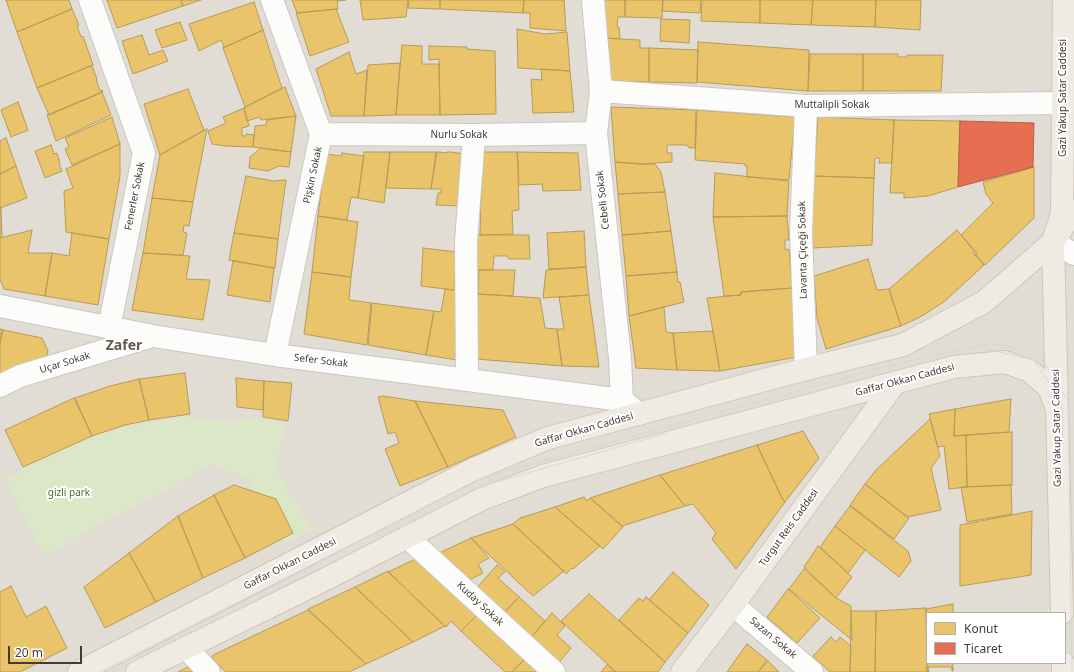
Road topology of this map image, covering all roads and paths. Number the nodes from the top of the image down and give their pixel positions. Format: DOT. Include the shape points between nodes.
graph roads {
  1 [pos="90,0"];
  2 [pos="272,0"];
  3 [pos="593,0"];
  4 [pos="1064,0"];
  5 [pos="1069,68"];
  6 [pos="601,91"];
  7 [pos="1064,103"];
  8 [pos="806,106"];
  9 [pos="596,133"];
  10 [pos="321,134"];
  11 [pos="474,135"];
  12 [pos="1070,210"];
  13 [pos="1053,242"];
  14 [pos="1074,254"];
  15 [pos="0,306"];
  16 [pos="109,328"];
  17 [pos="153,336"];
  18 [pos="275,355"];
  19 [pos="806,369"];
  20 [pos="467,380"];
  21 [pos="895,383"];
  22 [pos="0,386"];
  23 [pos="622,400"];
  24 [pos="1056,409"];
  25 [pos="639,414"];
  26 [pos="407,537"];
  27 [pos="733,605"];
  28 [pos="1062,612"];
  29 [pos="186,648"];
  30 [pos="79,672"];
  31 [pos="137,672"];
  32 [pos="209,672"];
  33 [pos="554,672"];
  34 [pos="682,672"];
  35 [pos="812,672"];
  1 -- 16 [label="street, Fenerler Sokak" via="144,153"];
  2 -- 10 [label="street, Pişkin Sokak"];
  3 -- 6 [label="street, Cebeli Sokak"];
  4 -- 5 [label="main road, Gazi Yakup Satar Caddesi"];
  5 -- 7 [label="main road, Gazi Yakup Satar Caddesi"];
  6 -- 8 [label="street, Muttalipli Sokak"];
  6 -- 9 [label="street, Cebeli Sokak"];
  7 -- 8 [label="street, Muttalipli Sokak"];
  7 -- 12 [label="main road, Gazi Yakup Satar Caddesi"];
  8 -- 19 [label="street, Lavanta Çiçeği Sokak" via="801,232"];
  9 -- 11 [label="street, Nurlu Sokak"];
  9 -- 23 [label="street, Cebeli Sokak" via="620,358"];
  10 -- 11 [label="street, Nurlu Sokak"];
  10 -- 18 [label="street, Pişkin Sokak"];
  11 -- 20 [label="street" via="466,242"];
  12 -- 13 [label="main road, Gazi Yakup Satar Caddesi"];
  13 -- 14 [label="street"];
  13 -- 19 [label="main road, Gaffar Okkan Caddesi" via="984,302 903,345"];
  13 -- 24 [label="main road, Gazi Yakup Satar Caddesi"];
  15 -- 16 [label="street, Sefer Sokak"];
  16 -- 17 [label="street, Sefer Sokak"];
  17 -- 18 [label="street, Sefer Sokak"];
  17 -- 22 [label="street, Uçar Sokak" via="20,376"];
  18 -- 20 [label="street, Sefer Sokak"];
  19 -- 25 [label="main road, Gaffar Okkan Caddesi"];
  20 -- 23 [label="street, Sefer Sokak"];
  21 -- 24 [label="main road, Gaffar Okkan Caddesi" via="954,367 1004,362 1030,371 1050,388"];
  21 -- 26 [label="main road, Gaffar Okkan Caddesi" via="543,476 482,499"];
  21 -- 27 [label="main road, Turgut Reis Caddesi"];
  23 -- 25 [label="street"];
  24 -- 28 [label="main road, Gazi Yakup Satar Caddesi"];
  25 -- 30 [label="main road, Gaffar Okkan Caddesi" via="548,438 472,470"];
  26 -- 29 [label="main road, Gaffar Okkan Caddesi"];
  26 -- 33 [label="street, Kuday Sokak"];
  27 -- 34 [label="main road, Turgut Reis Caddesi"];
  27 -- 35 [label="street, Sazan Sokak"];
  29 -- 31 [label="main road, Gaffar Okkan Caddesi"];
  29 -- 32 [label="street"];
}
